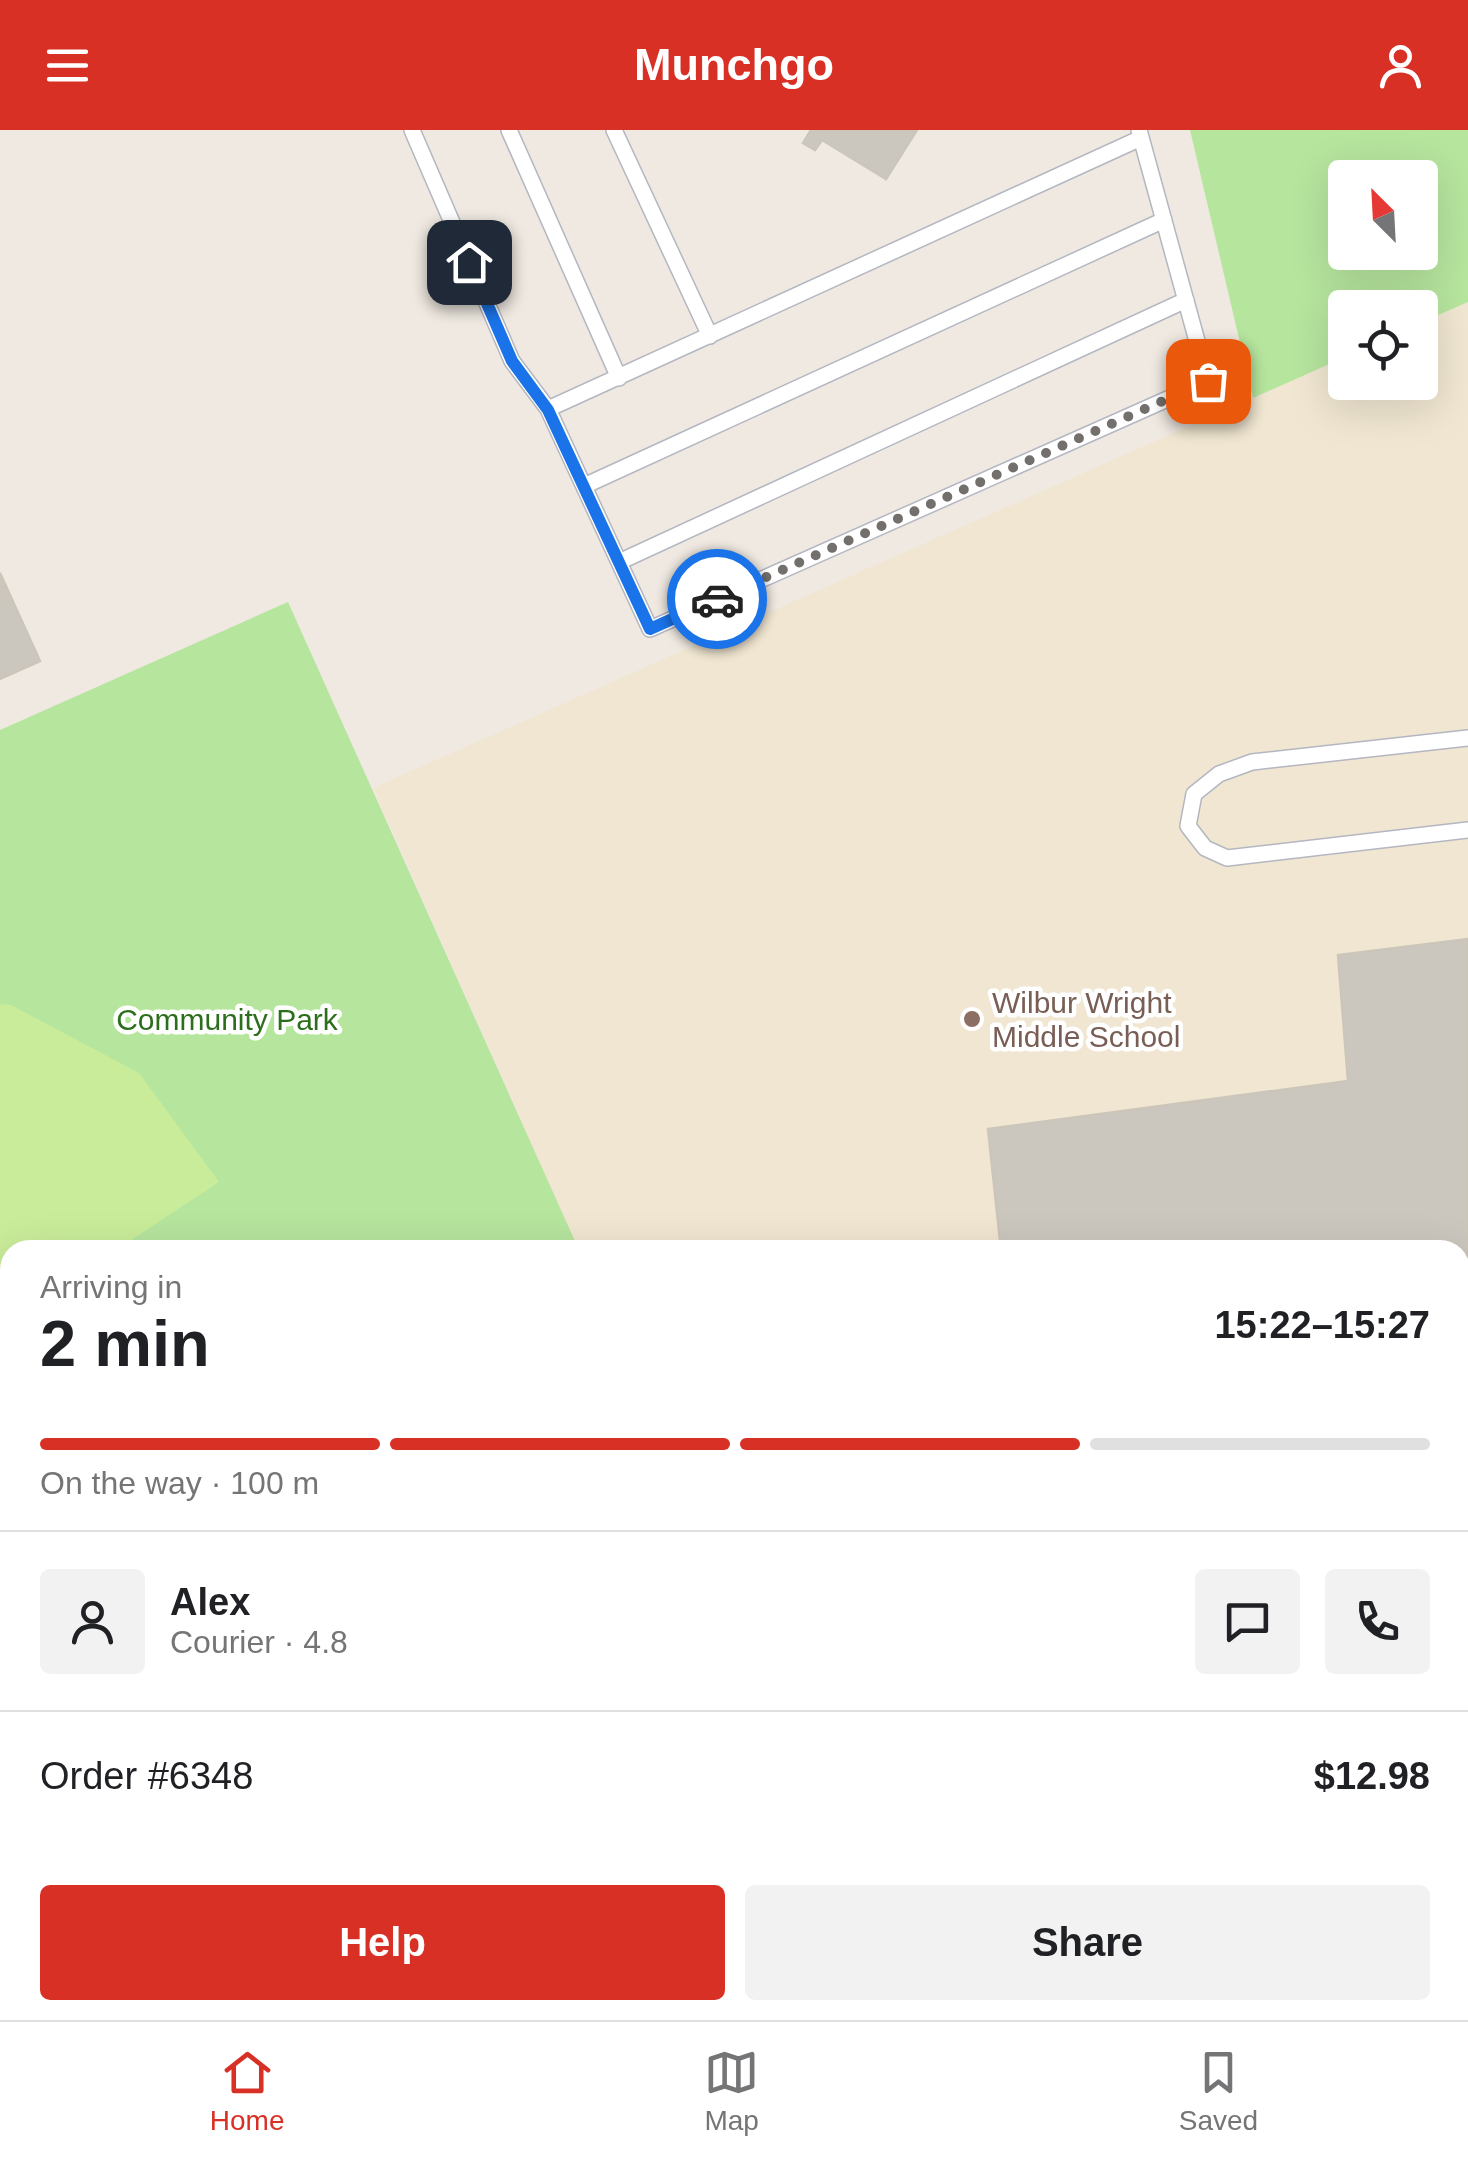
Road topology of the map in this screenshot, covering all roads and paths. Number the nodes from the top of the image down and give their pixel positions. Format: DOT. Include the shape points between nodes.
graph roads {
  1 [pos="412,130"];
  2 [pos="510,130"];
  3 [pos="614,130"];
  4 [pos="1140,134"];
  5 [pos="1164,220"];
  6 [pos="1186,300"];
  7 [pos="710,336"];
  8 [pos="618,378"];
  9 [pos="548,410"];
  10 [pos="584,486"];
  11 [pos="618,562"];
  12 [pos="1468,738"];
  13 [pos="1468,830"];
  1 -- 9 [label="lane" via="512,361"];
  2 -- 8 [label="lane"];
  3 -- 7 [label="lane"];
  4 -- 5 [label="lane"];
  4 -- 7 [label="lane"];
  5 -- 6 [label="lane"];
  5 -- 10 [label="lane"];
  6 -- 11 [label="lane"];
  6 -- 11 [label="lane" via="1208,381 650,629"];
  7 -- 8 [label="lane"];
  8 -- 9 [label="lane"];
  9 -- 10 [label="lane"];
  10 -- 11 [label="lane"];
  12 -- 13 [label="lane" via="1252,762 1219,774 1194,794 1188,826 1206,848 1228,858"];
}
